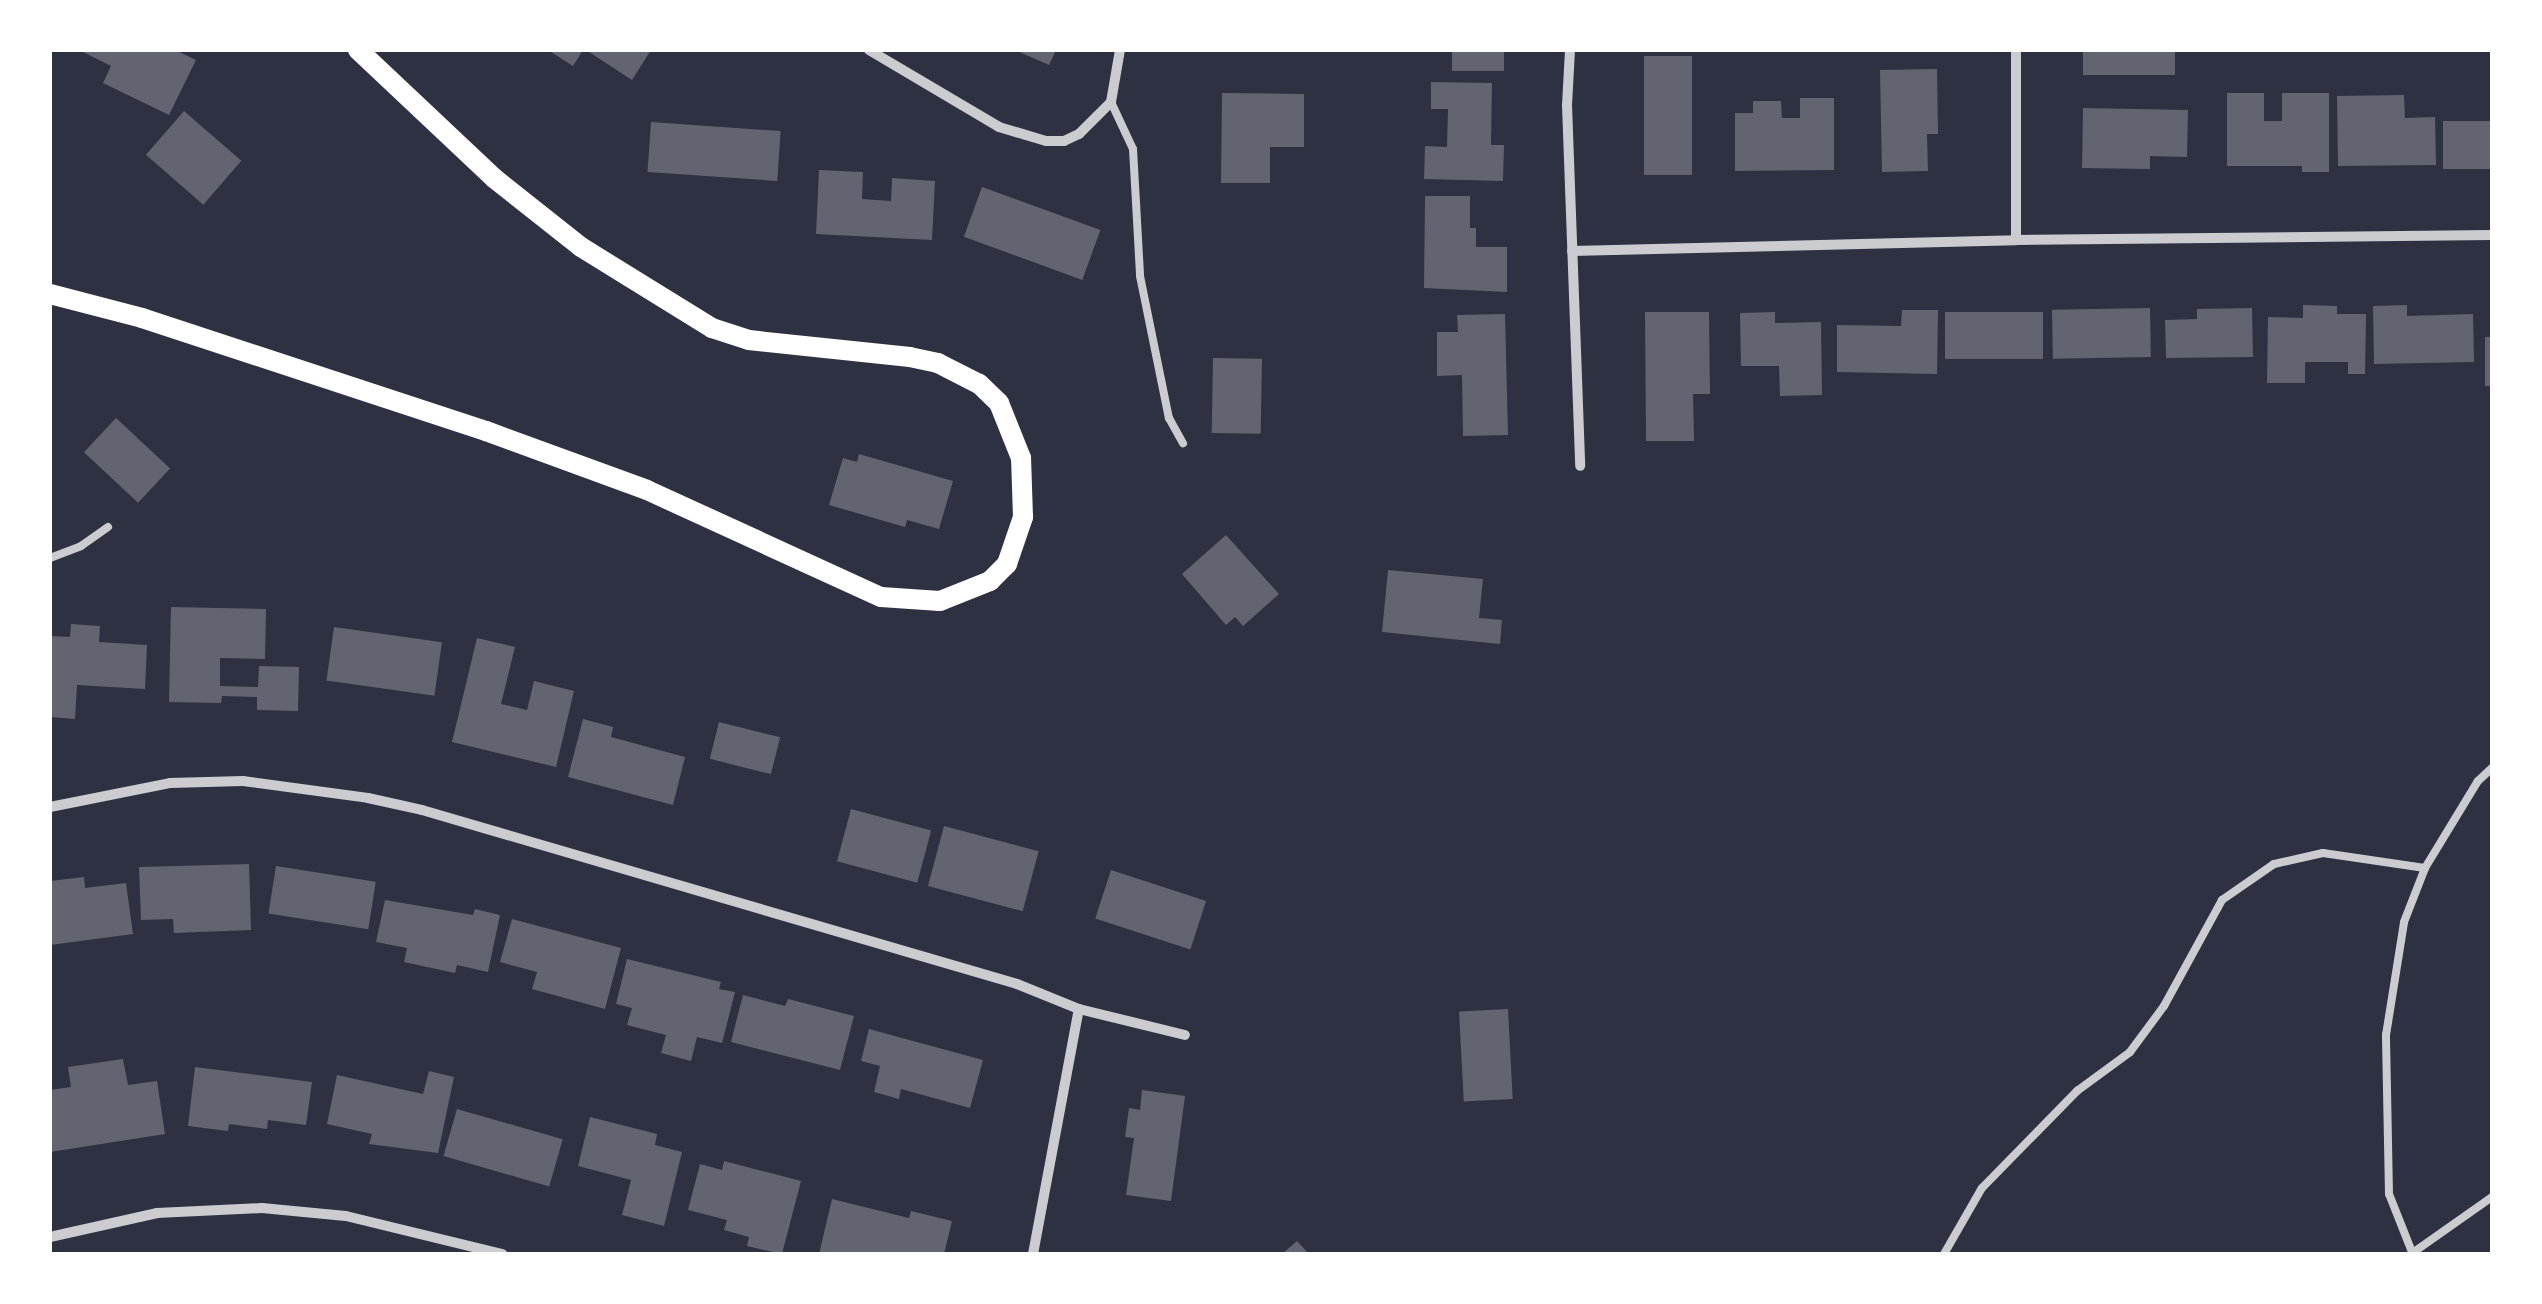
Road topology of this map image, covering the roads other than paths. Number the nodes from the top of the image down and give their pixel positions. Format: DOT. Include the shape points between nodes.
graph roads {
  1 [pos="358,50"];
  2 [pos="869,50"];
  3 [pos="1120,50"];
  4 [pos="1570,50"];
  5 [pos="2016,50"];
  6 [pos="1111,102"];
  7 [pos="2492,235"];
  8 [pos="2016,240"];
  9 [pos="1572,252"];
  10 [pos="50,294"];
  11 [pos="1182,443"];
  12 [pos="1580,466"];
  13 [pos="108,527"];
  14 [pos="50,558"];
  15 [pos="2492,768"];
  16 [pos="50,808"];
  17 [pos="2425,868"];
  18 [pos="1079,1009"];
  19 [pos="1184,1035"];
  20 [pos="2492,1197"];
  21 [pos="50,1237"];
  22 [pos="2412,1253"];
  23 [pos="502,1254"];
  24 [pos="1033,1254"];
  25 [pos="1944,1254"];
  1 -- 10 [label="main road" via="537,213 654,296 712,328 749,340 910,357 979,384 1000,403 1021,458 1023,517 1007,564 990,582 940,601 882,597 647,490 522,444"];
  2 -- 6 [label="street" via="1034,140 1064,141"];
  3 -- 6 [label="street"];
  4 -- 9 [label="street"];
  5 -- 8 [label="street"];
  6 -- 11 [label="lane" via="1133,149 1140,276 1170,418"];
  7 -- 8 [label="street"];
  8 -- 9 [label="street"];
  9 -- 12 [label="street"];
  13 -- 14 [label="lane"];
  15 -- 17 [label="lane"];
  16 -- 18 [label="street" via="170,783 243,781 353,796 440,815 1017,984"];
  17 -- 22 [label="lane" via="2404,922 2386,1035 2389,1194"];
  17 -- 25 [label="lane" via="2323,852 2274,864 2222,900 2164,1006 2130,1052 2077,1091 1982,1188"];
  18 -- 19 [label="street"];
  18 -- 24 [label="street"];
  20 -- 22 [label="lane"];
  21 -- 23 [label="street" via="157,1212 262,1208 346,1216"];
}
